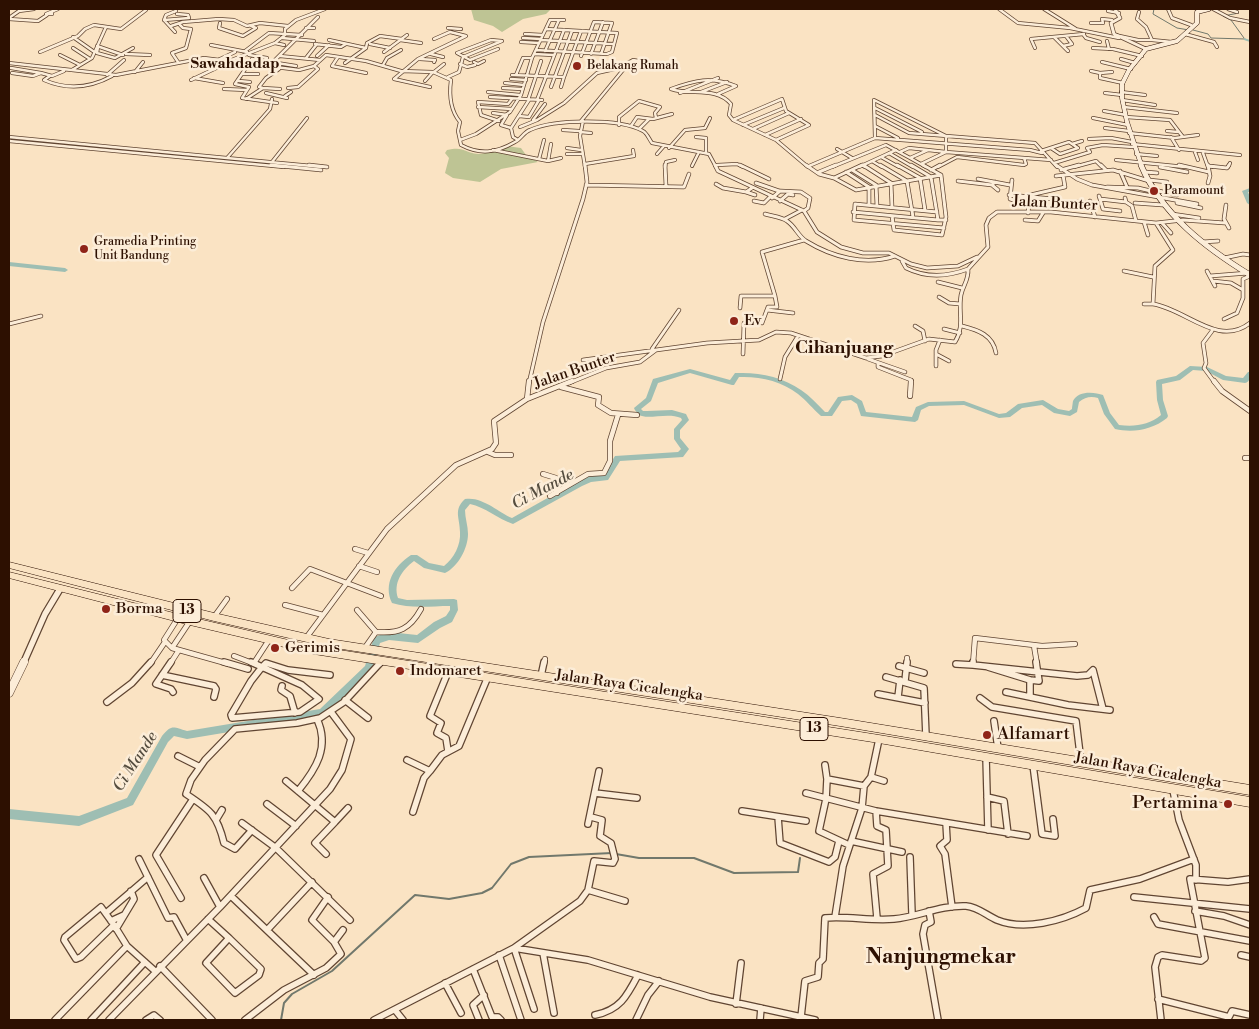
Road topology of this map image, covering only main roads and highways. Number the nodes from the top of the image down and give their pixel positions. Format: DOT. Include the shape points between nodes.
graph roads {
  1 [pos="1209,9"];
  2 [pos="1250,274"];
  3 [pos="9,565"];
  4 [pos="9,575"];
  5 [pos="361,652"];
  6 [pos="386,658"];
  7 [pos="1250,790"];
  8 [pos="1250,802"];
  1 -- 2 [label="main road" via="1198,12 1198,20 1174,42 1146,49 1131,69 1122,91 1124,107 1133,148 1162,205 1202,242"];
  3 -- 5 [label="highway, Jalan Raya Cicalengka / 13"];
  4 -- 5 [label="highway, Jalan Raya Cicalengka / 13" via="269,640"];
  5 -- 6 [label="highway, Jalan Raya Cicalengka / 13"];
  6 -- 7 [label="highway, Jalan Raya Cicalengka / 13" via="541,676"];
  6 -- 8 [label="highway, Jalan Raya Cicalengka / 13" via="487,679 879,739"];
}
